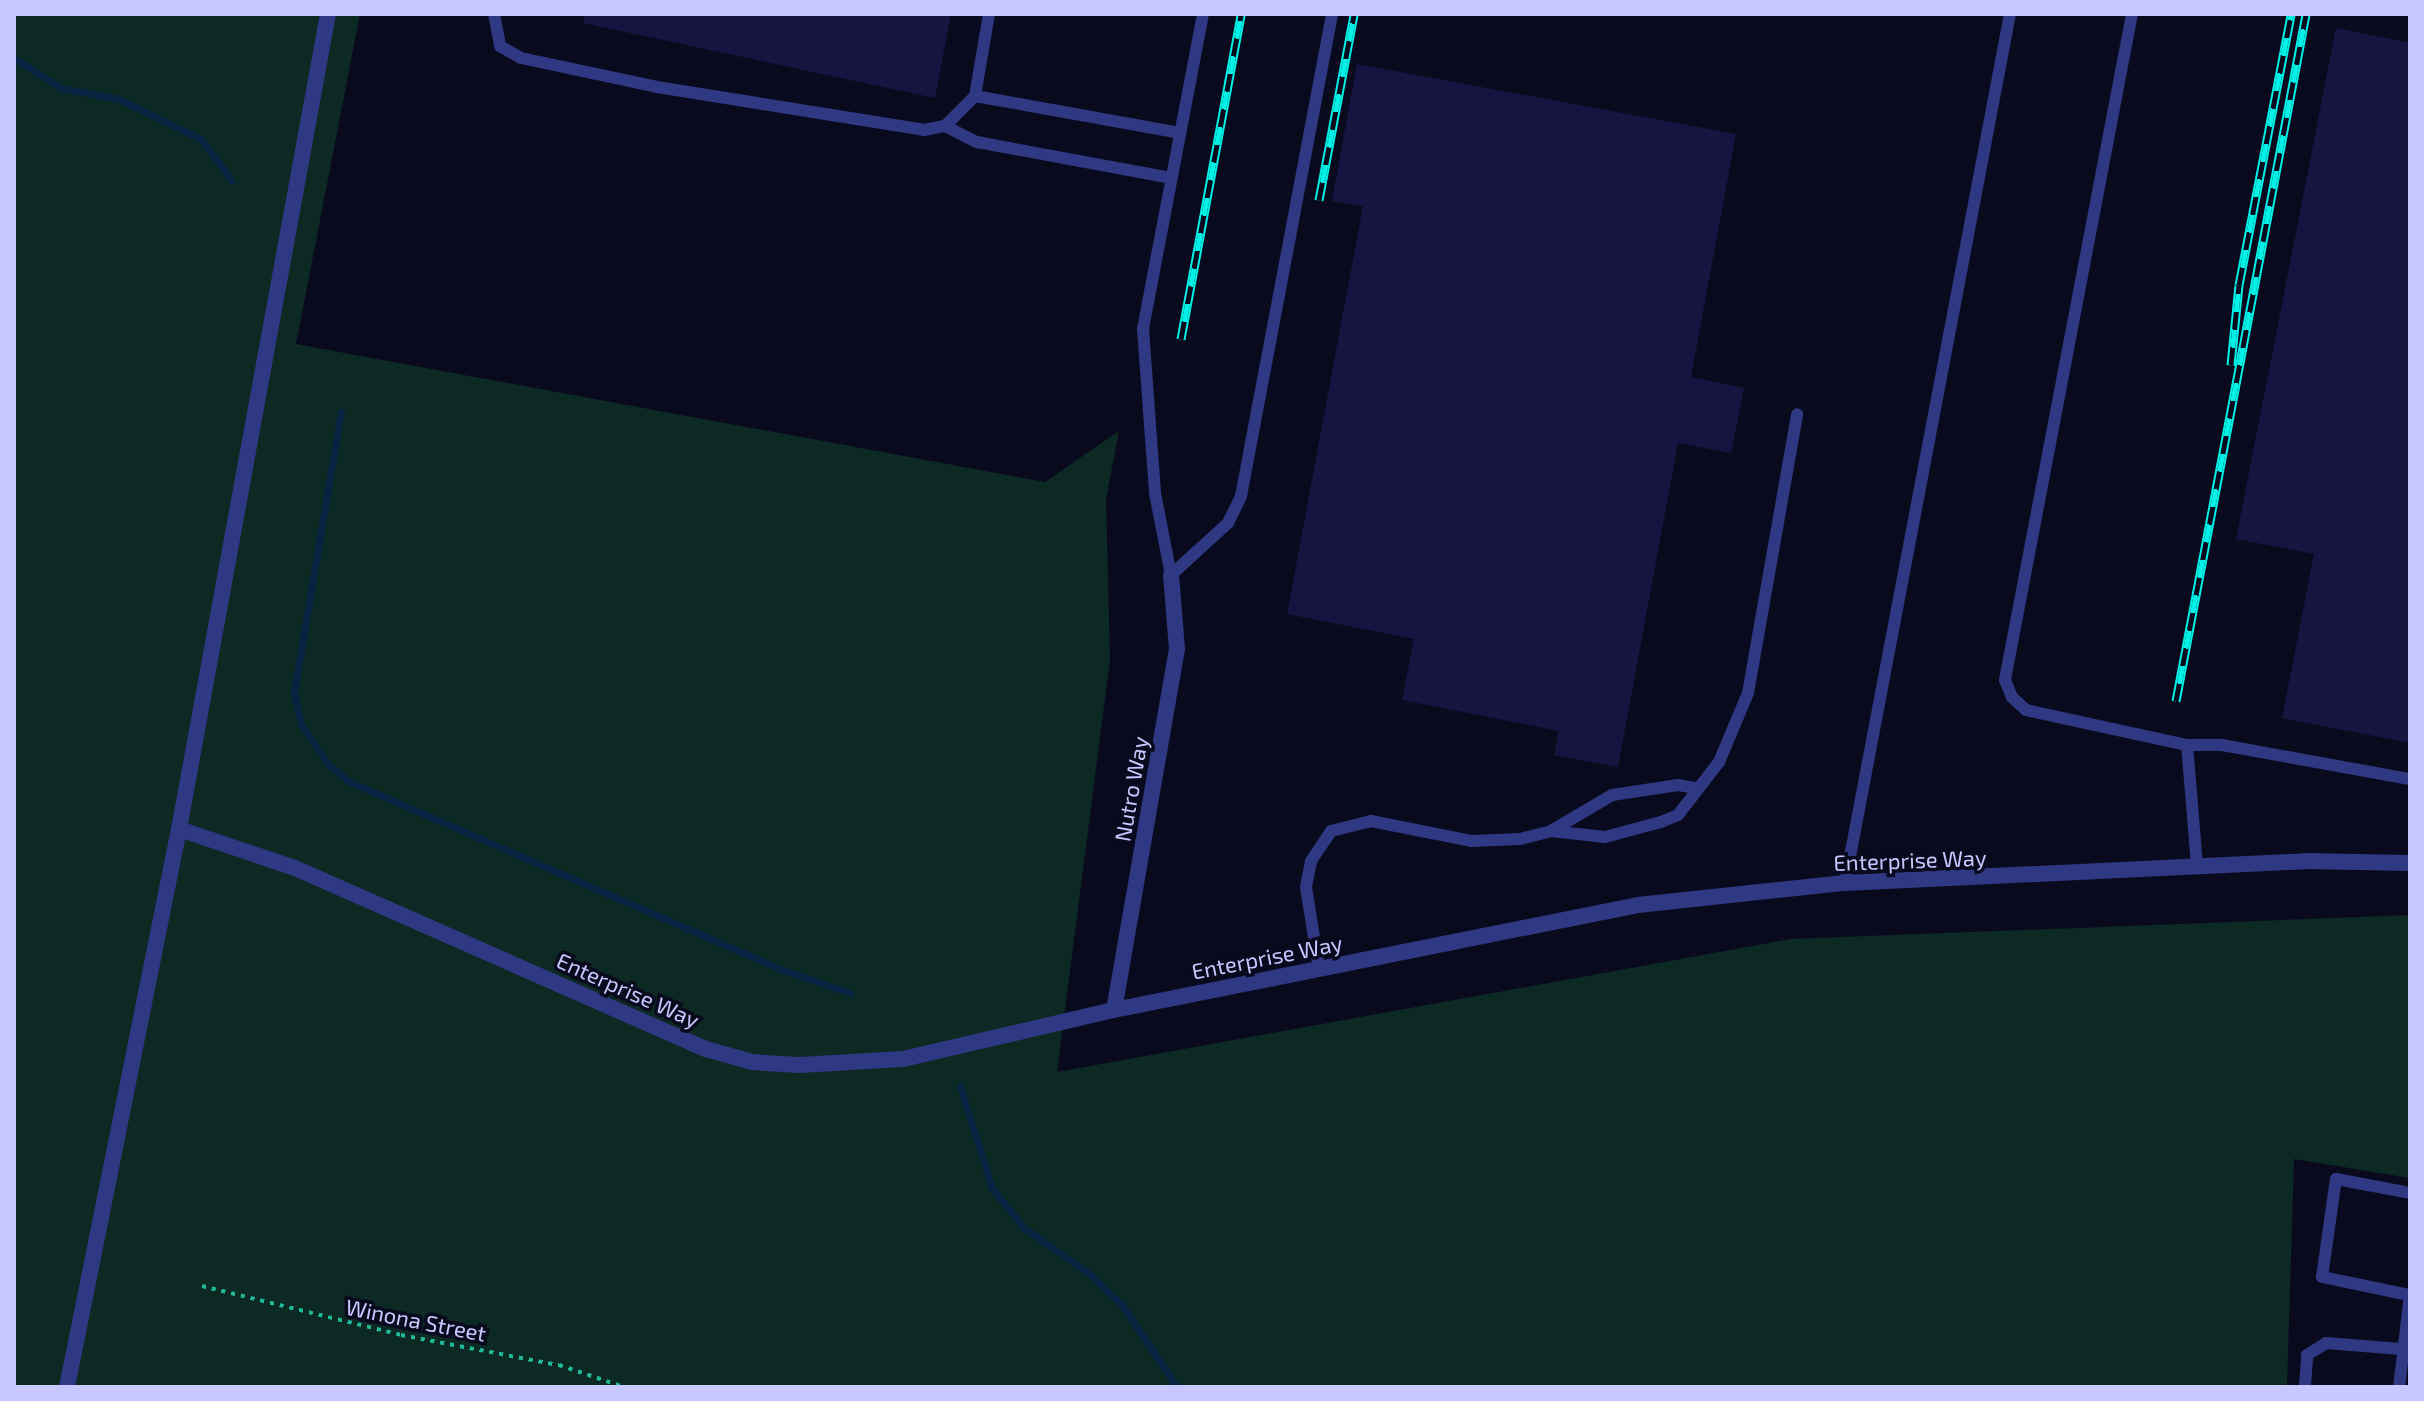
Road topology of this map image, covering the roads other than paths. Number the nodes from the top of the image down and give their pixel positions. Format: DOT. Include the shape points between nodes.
graph roads {
  1 [pos="328,14"];
  2 [pos="494,14"];
  3 [pos="989,14"];
  4 [pos="1203,14"];
  5 [pos="1332,14"];
  6 [pos="2010,14"];
  7 [pos="2132,14"];
  8 [pos="975,96"];
  9 [pos="945,126"];
  10 [pos="1180,133"];
  11 [pos="1171,178"];
  12 [pos="1797,414"];
  13 [pos="1171,575"];
  14 [pos="2187,745"];
  15 [pos="2410,779"];
  16 [pos="1695,788"];
  17 [pos="179,829"];
  18 [pos="1551,831"];
  19 [pos="2410,863"];
  20 [pos="2197,866"];
  21 [pos="1845,883"];
  22 [pos="1319,969"];
  23 [pos="1114,1010"];
  24 [pos="2410,1193"];
  25 [pos="2410,1295"];
  26 [pos="2401,1349"];
  27 [pos="67,1387"];
  28 [pos="2305,1387"];
  29 [pos="2399,1387"];
  1 -- 17 [label="street"];
  2 -- 9 [label="lane" via="500,46 521,58 657,87 924,130"];
  3 -- 8 [label="lane"];
  4 -- 10 [label="lane"];
  5 -- 13 [label="lane" via="1241,496 1228,523"];
  6 -- 21 [label="lane"];
  7 -- 14 [label="lane" via="2005,680 2012,697 2026,710"];
  8 -- 9 [label="lane"];
  8 -- 10 [label="lane"];
  9 -- 11 [label="lane" via="977,142"];
  10 -- 11 [label="lane"];
  11 -- 13 [label="lane" via="1143,355 1159,528"];
  12 -- 16 [label="lane" via="1748,693 1719,762"];
  13 -- 23 [label="street, Nutro Way" via="1177,649"];
  14 -- 15 [label="lane" via="2222,745"];
  14 -- 20 [label="lane"];
  16 -- 18 [label="lane" via="1678,785 1612,795"];
  16 -- 18 [label="lane" via="1678,815 1661,822 1605,837"];
  17 -- 23 [label="street, Enterprise Way" via="295,868 706,1049 752,1062 903,1059"];
  17 -- 27 [label="street"];
  18 -- 22 [label="lane" via="1492,842 1371,821 1331,831 1311,861 1306,887"];
  19 -- 20 [label="street, Enterprise Way"];
  20 -- 21 [label="street, Enterprise Way"];
  21 -- 22 [label="street, Enterprise Way" via="1638,905"];
  22 -- 23 [label="street, Enterprise Way"];
  24 -- 25 [label="lane" via="2336,1179 2322,1277"];
  25 -- 26 [label="lane"];
  26 -- 28 [label="lane" via="2326,1343 2307,1355"];
  26 -- 29 [label="lane"];
}
